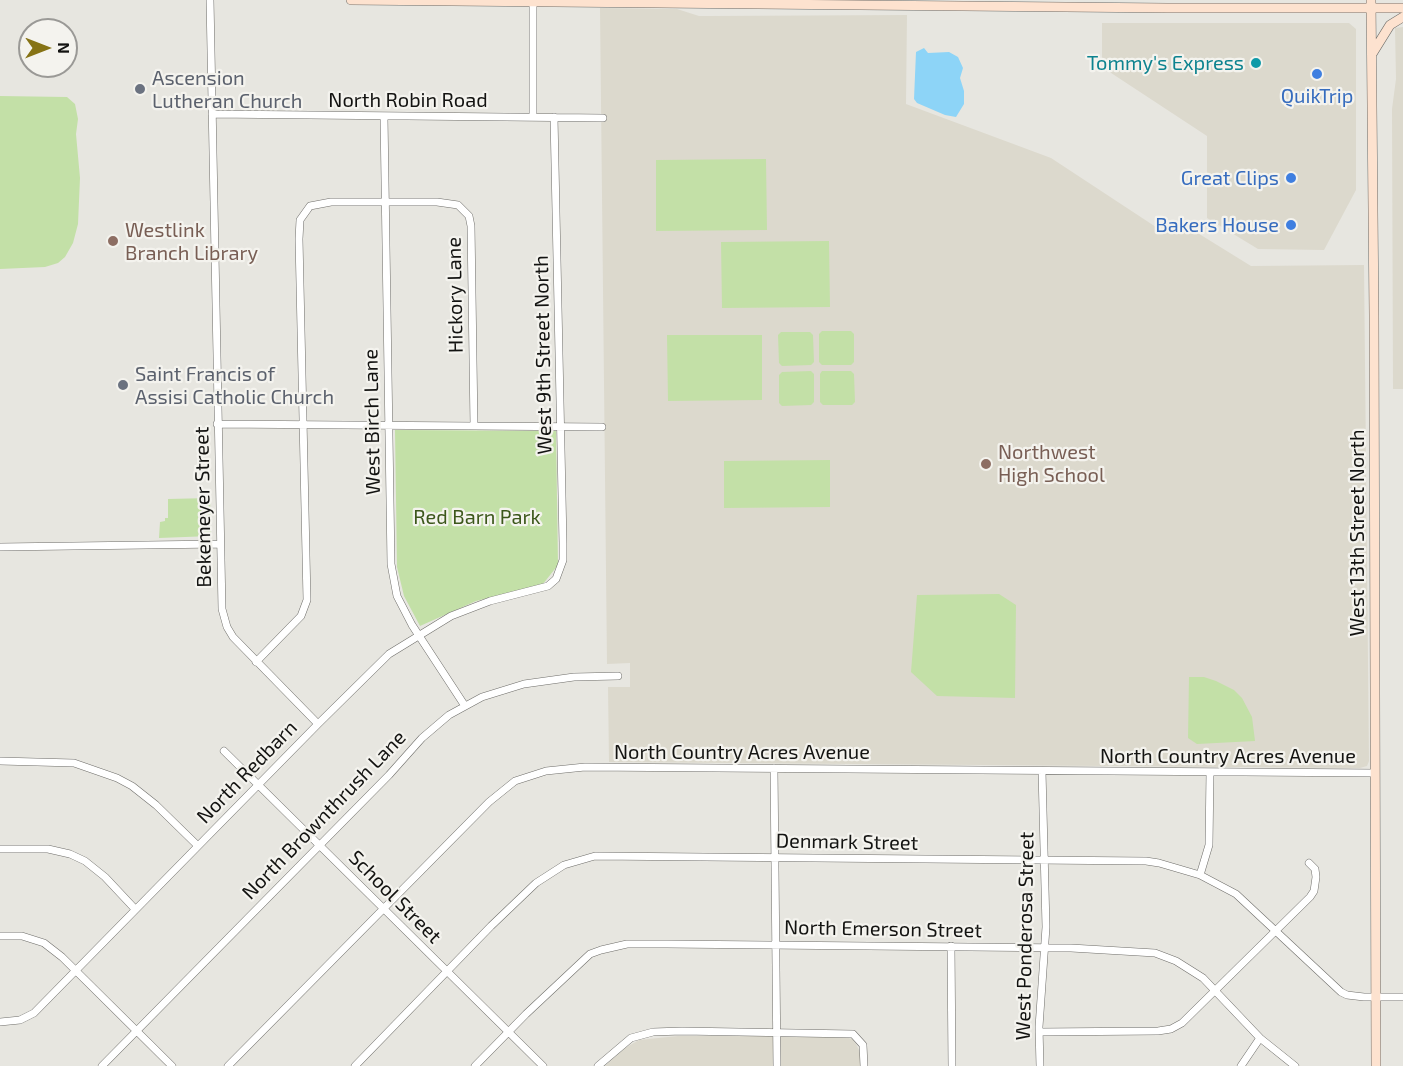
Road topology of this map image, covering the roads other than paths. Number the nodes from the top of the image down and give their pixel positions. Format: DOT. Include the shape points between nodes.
graph roads {
  1 [pos="210,0"];
  2 [pos="351,0"];
  3 [pos="533,1"];
  4 [pos="650,1"];
  5 [pos="907,3"];
  6 [pos="1170,4"];
  7 [pos="1371,4"];
  8 [pos="1403,8"];
  9 [pos="1403,16"];
  10 [pos="1371,57"];
  11 [pos="212,114"];
  12 [pos="384,117"];
  13 [pos="533,117"];
  14 [pos="554,117"];
  15 [pos="603,118"];
  16 [pos="385,201"];
  17 [pos="217,424"];
  18 [pos="303,424"];
  19 [pos="388,425"];
  20 [pos="474,426"];
  21 [pos="561,427"];
  22 [pos="602,428"];
  23 [pos="220,544"];
  24 [pos="0,547"];
  25 [pos="548,586"];
  26 [pos="418,635"];
  27 [pos="256,662"];
  28 [pos="618,676"];
  29 [pos="465,706"];
  30 [pos="318,724"];
  31 [pos="224,751"];
  32 [pos="0,760"];
  33 [pos="774,768"];
  34 [pos="1042,771"];
  35 [pos="1210,772"];
  36 [pos="1375,773"];
  37 [pos="258,784"];
  38 [pos="320,845"];
  39 [pos="198,846"];
  40 [pos="0,849"];
  41 [pos="775,858"];
  42 [pos="1044,860"];
  43 [pos="1309,863"];
  44 [pos="1200,875"];
  45 [pos="135,909"];
  46 [pos="383,909"];
  47 [pos="1276,931"];
  48 [pos="0,936"];
  49 [pos="776,945"];
  50 [pos="951,946"];
  51 [pos="1045,948"];
  52 [pos="75,971"];
  53 [pos="447,973"];
  54 [pos="1216,990"];
  55 [pos="1376,997"];
  56 [pos="1403,997"];
  57 [pos="0,1022"];
  58 [pos="137,1032"];
  59 [pos="508,1032"];
  60 [pos="777,1032"];
  61 [pos="1039,1032"];
  62 [pos="1260,1038"];
  63 [pos="102,1066"];
  64 [pos="172,1066"];
  65 [pos="228,1066"];
  66 [pos="355,1066"];
  67 [pos="476,1066"];
  68 [pos="543,1066"];
  69 [pos="598,1066"];
  70 [pos="777,1066"];
  71 [pos="864,1066"];
  72 [pos="952,1066"];
  73 [pos="1040,1066"];
  74 [pos="1241,1066"];
  75 [pos="1295,1066"];
  76 [pos="1376,1066"];
  1 -- 11 [label="street, Bekemeyer Street"];
  2 -- 3 [label="street"];
  3 -- 4 [label="street"];
  3 -- 13 [label="street"];
  4 -- 5 [label="street"];
  5 -- 6 [label="street"];
  6 -- 7 [label="street"];
  7 -- 8 [label="street"];
  7 -- 10 [label="street, West 13th Street North"];
  9 -- 10 [label="street" via="1390,25"];
  10 -- 36 [label="street, West 13th Street North"];
  11 -- 12 [label="street, North Robin Road"];
  11 -- 17 [label="street, Bekemeyer Street"];
  12 -- 13 [label="street, North Robin Road"];
  12 -- 16 [label="street, West Birch Lane"];
  13 -- 14 [label="street, North Robin Road"];
  14 -- 15 [label="street, North Robin Road"];
  14 -- 21 [label="street, West 9th Street North"];
  16 -- 18 [label="street" via="316,203 300,220"];
  16 -- 19 [label="street, West Birch Lane"];
  16 -- 20 [label="street, Hickory Lane" via="451,203 469,216"];
  17 -- 18 [label="street"];
  17 -- 23 [label="street, Bekemeyer Street"];
  18 -- 19 [label="street"];
  18 -- 27 [label="street" via="305,608"];
  19 -- 20 [label="street"];
  19 -- 26 [label="street, West Birch Lane" via="391,564 397,596"];
  20 -- 21 [label="street"];
  21 -- 22 [label="street"];
  21 -- 25 [label="street, West 9th Street North" via="563,560 556,579"];
  23 -- 24 [label="street"];
  23 -- 27 [label="street, Bekemeyer Street" via="224,618 233,637"];
  25 -- 26 [label="street, North Redbarn" via="470,607"];
  26 -- 29 [label="street, West Birch Lane"];
  26 -- 30 [label="street, North Redbarn" via="388,654"];
  27 -- 30 [label="street, Bekemeyer Street"];
  28 -- 29 [label="street, North Brownthrush Lane" via="524,684"];
  29 -- 38 [label="street, North Brownthrush Lane" via="422,738"];
  30 -- 37 [label="street, North Redbarn"];
  31 -- 37 [label="street, School Street"];
  32 -- 39 [label="street" via="74,763 117,778 156,805"];
  33 -- 34 [label="street, North Country Acres Avenue"];
  33 -- 41 [label="street"];
  33 -- 46 [label="street, North Country Acres Avenue" via="585,767 530,775 515,781 489,802"];
  34 -- 35 [label="street, North Country Acres Avenue"];
  34 -- 42 [label="street, West Ponderosa Street"];
  35 -- 36 [label="street, North Country Acres Avenue"];
  35 -- 44 [label="street" via="1209,844"];
  36 -- 55 [label="street, West 13th Street North"];
  37 -- 38 [label="street, School Street"];
  37 -- 39 [label="street, North Redbarn"];
  38 -- 46 [label="street, School Street"];
  38 -- 58 [label="street, North Brownthrush Lane"];
  39 -- 45 [label="street, North Redbarn"];
  40 -- 45 [label="street" via="48,849 70,854 105,877"];
  41 -- 42 [label="street, Denmark Street"];
  41 -- 49 [label="street"];
  41 -- 53 [label="street, Denmark Street" via="595,856 564,865 536,883"];
  42 -- 44 [label="street, Denmark Street" via="1146,861"];
  42 -- 51 [label="street, West Ponderosa Street"];
  43 -- 47 [label="street" via="1317,877 1314,891"];
  44 -- 47 [label="street, Denmark Street" via="1236,894"];
  45 -- 52 [label="street, North Redbarn"];
  46 -- 53 [label="street, School Street"];
  46 -- 65 [label="street, North Country Acres Avenue"];
  47 -- 54 [label="street"];
  47 -- 55 [label="street, Denmark Street" via="1341,992"];
  48 -- 52 [label="street" via="22,936 44,943"];
  49 -- 50 [label="street, North Emerson Street"];
  49 -- 59 [label="street, North Emerson Street" via="627,944 601,950 577,964"];
  49 -- 60 [label="street"];
  50 -- 51 [label="street, North Emerson Street"];
  50 -- 72 [label="street"];
  51 -- 54 [label="street, North Emerson Street" via="1155,953 1189,968"];
  51 -- 61 [label="street, West Ponderosa Street"];
  52 -- 57 [label="street, North Redbarn" via="34,1014"];
  52 -- 58 [label="street"];
  53 -- 59 [label="street, School Street"];
  53 -- 66 [label="street, Denmark Street"];
  54 -- 61 [label="street" via="1172,1029"];
  54 -- 62 [label="street, North Emerson Street"];
  55 -- 56 [label="street, Denmark Street"];
  55 -- 76 [label="street, West 13th Street North"];
  58 -- 63 [label="street, North Brownthrush Lane"];
  58 -- 64 [label="street"];
  59 -- 67 [label="street, North Emerson Street"];
  59 -- 68 [label="street, School Street"];
  60 -- 69 [label="street" via="644,1033 626,1041"];
  60 -- 70 [label="street"];
  60 -- 71 [label="street" via="853,1034 863,1045"];
  61 -- 73 [label="street, West Ponderosa Street"];
  62 -- 74 [label="street"];
  62 -- 75 [label="street, North Emerson Street"];
}
